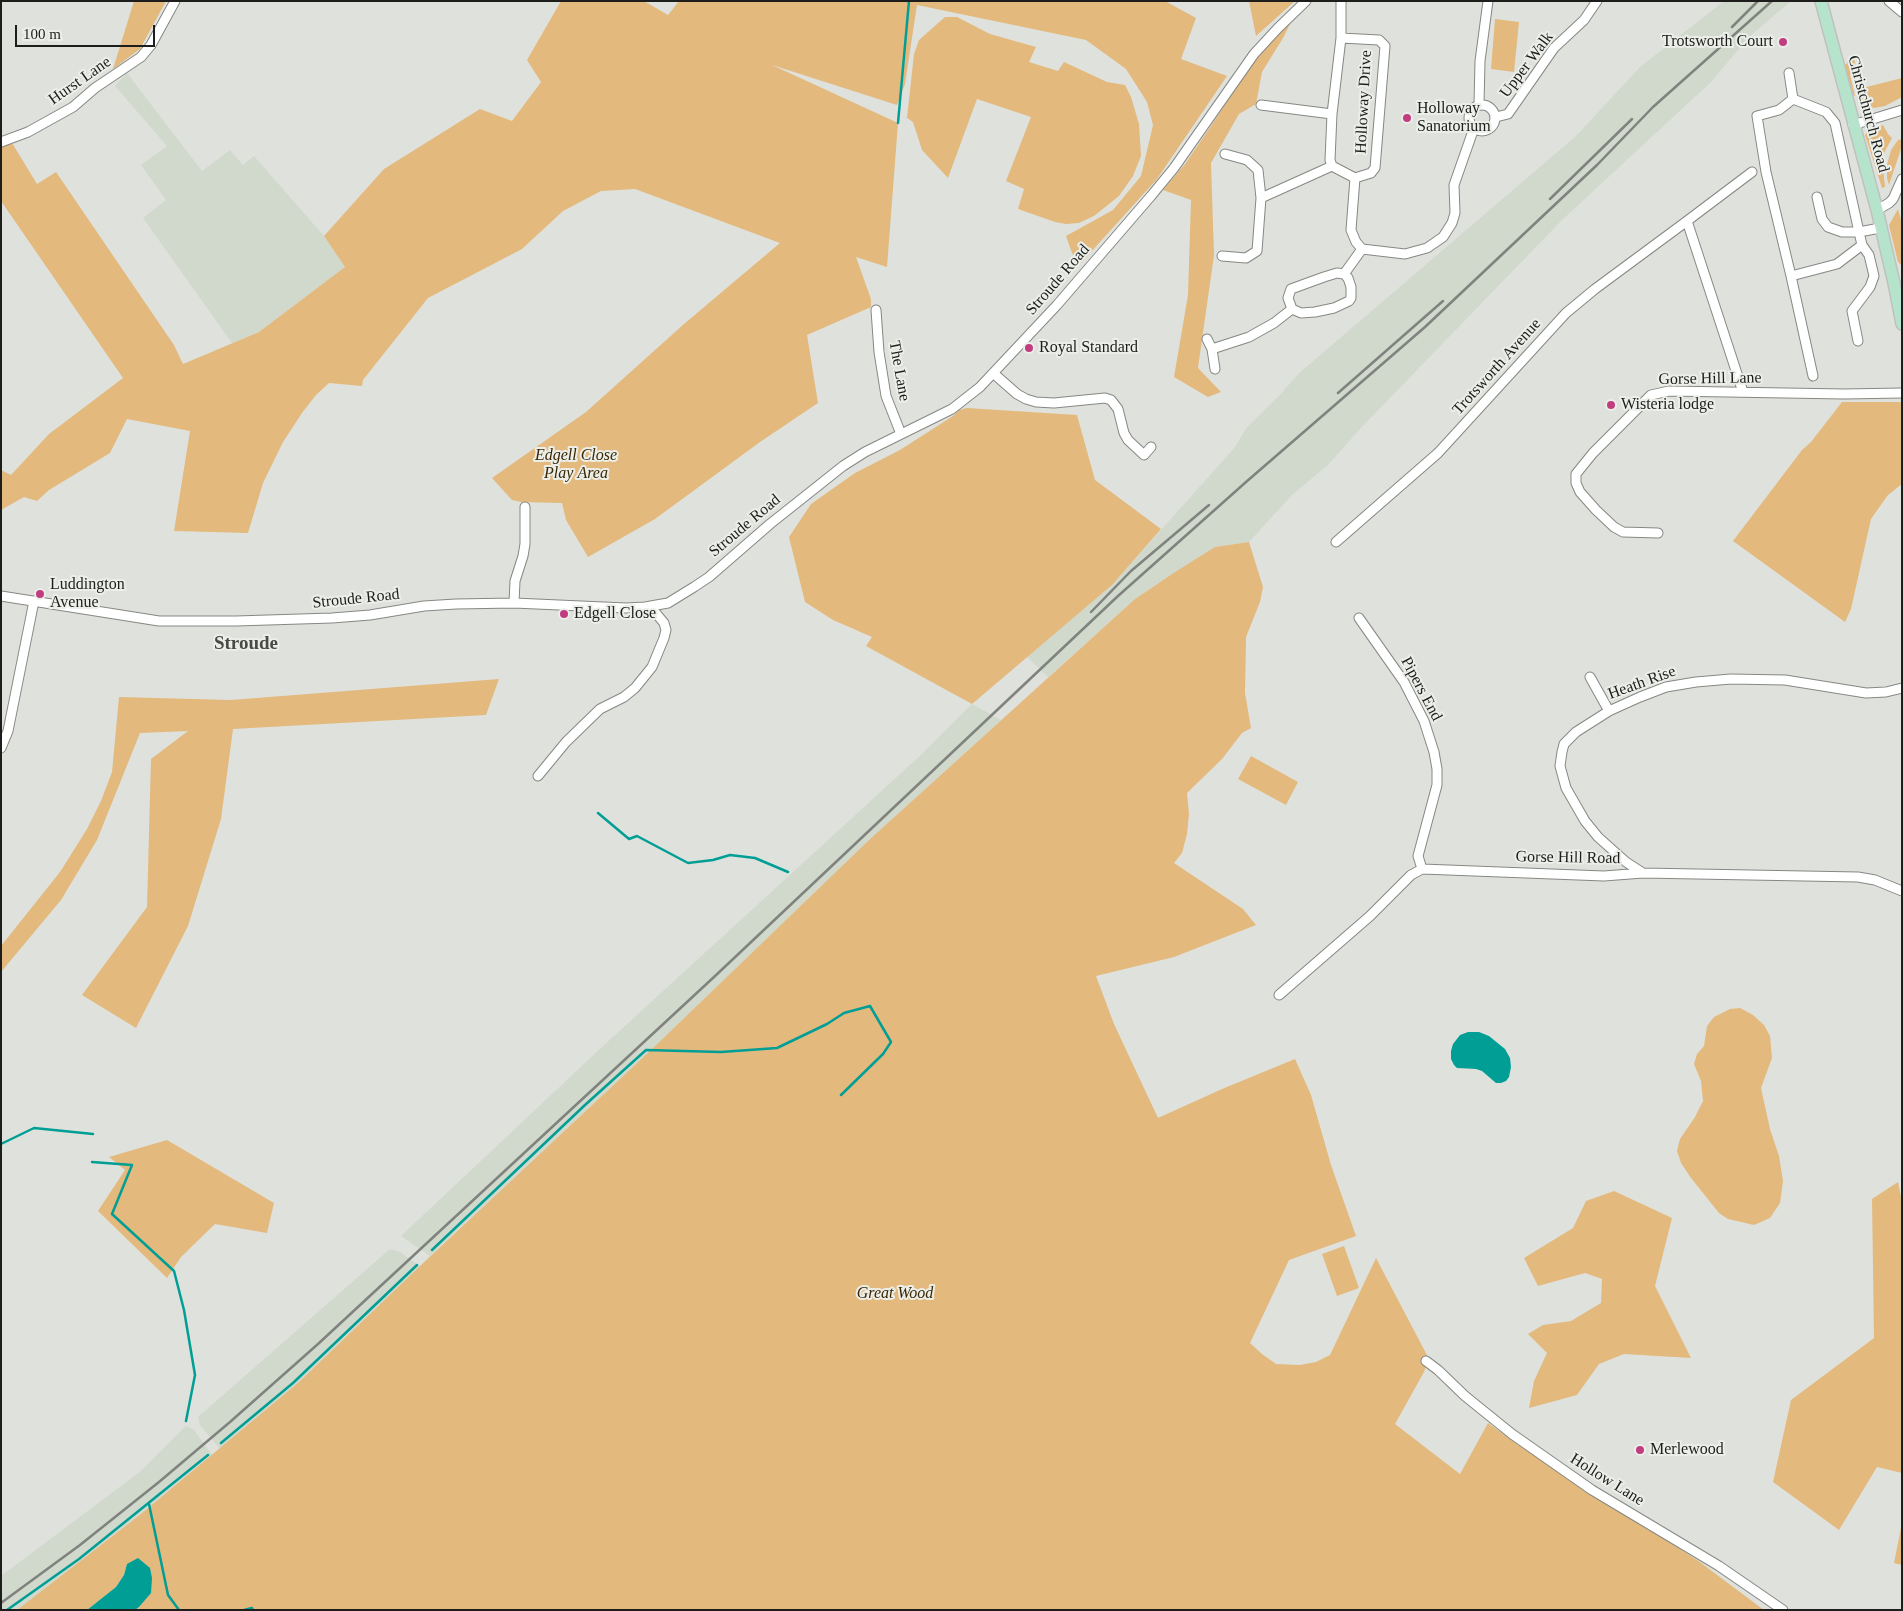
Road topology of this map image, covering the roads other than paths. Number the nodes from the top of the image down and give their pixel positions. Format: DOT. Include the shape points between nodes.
graph roads {
  1 [pos="175,1"];
  2 [pos="1306,1"];
  3 [pos="1341,1"];
  4 [pos="1488,1"];
  5 [pos="1597,1"];
  6 [pos="1820,1"];
  7 [pos="1888,1"];
  8 [pos="1902,12"];
  9 [pos="1341,38"];
  10 [pos="1789,73"];
  11 [pos="1793,99"];
  12 [pos="1479,104"];
  13 [pos="1261,105"];
  14 [pos="1902,110"];
  15 [pos="1332,114"];
  16 [pos="1496,118"];
  17 [pos="1853,126"];
  18 [pos="1474,128"];
  19 [pos="1,142"];
  20 [pos="1226,154"];
  21 [pos="1332,166"];
  22 [pos="1752,172"];
  23 [pos="1355,178"];
  24 [pos="1902,178"];
  25 [pos="1817,196"];
  26 [pos="1261,198"];
  27 [pos="1876,210"];
  28 [pos="1687,221"];
  29 [pos="1880,228"];
  30 [pos="1859,232"];
  31 [pos="1862,245"];
  32 [pos="1362,249"];
  33 [pos="1222,256"];
  34 [pos="1344,274"];
  35 [pos="1791,276"];
  36 [pos="1898,282"];
  37 [pos="1292,309"];
  38 [pos="876,310"];
  39 [pos="1902,324"];
  40 [pos="1207,338"];
  41 [pos="1858,341"];
  42 [pos="1212,349"];
  43 [pos="1215,369"];
  44 [pos="993,373"];
  45 [pos="1813,376"];
  46 [pos="1743,392"];
  47 [pos="1902,392"];
  48 [pos="901,434"];
  49 [pos="1151,447"];
  50 [pos="524,507"];
  51 [pos="1658,533"];
  52 [pos="1336,542"];
  53 [pos="1,596"];
  54 [pos="34,601"];
  55 [pos="514,603"];
  56 [pos="668,603"];
  57 [pos="650,606"];
  58 [pos="1360,618"];
  59 [pos="664,623"];
  60 [pos="1590,678"];
  61 [pos="1902,688"];
  62 [pos="1609,711"];
  63 [pos="1,748"];
  64 [pos="538,776"];
  65 [pos="1422,869"];
  66 [pos="1643,874"];
  67 [pos="1902,891"];
  68 [pos="1279,995"];
  69 [pos="1426,1361"];
  70 [pos="1784,1610"];
  1 -- 19 [label="street, Hurst Lane" via="141,57 73,107 28,132"];
  2 -- 44 [label="street, Stroude Road" via="1254,54 1151,196 1057,306"];
  3 -- 9 [label="street"];
  4 -- 12 [label="street" via="1480,61"];
  5 -- 16 [label="street, Upper Walk" via="1584,20 1554,48 1508,114"];
  6 -- 17 [label="main road, Christchurch Road"];
  7 -- 8 [label="street"];
  9 -- 15 [label="street, Holloway Drive"];
  9 -- 23 [label="street, Holloway Drive" via="1380,40 1385,46 1375,168 1371,173"];
  10 -- 11 [label="street"];
  11 -- 30 [label="street" via="1826,112 1835,123"];
  11 -- 35 [label="street" via="1779,110 1757,116 1766,172"];
  12 -- 16 [label="street" via="1491,107"];
  12 -- 18 [label="street" via="1469,117"];
  13 -- 15 [label="street, Holloway Drive"];
  14 -- 17 [label="street"];
  15 -- 21 [label="street, Holloway Drive"];
  16 -- 18 [label="street" via="1490,128 1482,131"];
  17 -- 27 [label="main road, Christchurch Road"];
  18 -- 32 [label="street" via="1454,185 1454,218 1443,237 1427,248 1405,254"];
  20 -- 26 [label="street" via="1247,160 1258,170"];
  21 -- 23 [label="street, Holloway Drive"];
  21 -- 26 [label="street"];
  22 -- 28 [label="street, Trotsworth Avenue"];
  23 -- 32 [label="street, Holloway Drive" via="1351,230"];
  24 -- 27 [label="street" via="1893,199"];
  25 -- 30 [label="street" via="1822,219 1828,227 1842,232"];
  26 -- 33 [label="street" via="1257,251 1246,258"];
  27 -- 29 [label="main road, Christchurch Road"];
  28 -- 46 [label="street"];
  28 -- 52 [label="street, Trotsworth Avenue" via="1566,313 1438,453"];
  29 -- 30 [label="street"];
  29 -- 36 [label="main road, Christchurch Road"];
  30 -- 31 [label="street"];
  31 -- 35 [label="street" via="1837,264"];
  31 -- 41 [label="street" via="1874,276 1852,311"];
  32 -- 34 [label="street"];
  34 -- 37 [label="street" via="1337,273 1292,289 1288,298"];
  34 -- 37 [label="street" via="1351,287 1349,301 1315,312 1301,313"];
  35 -- 45 [label="street"];
  36 -- 39 [label="main road, Christchurch Road"];
  37 -- 42 [label="street" via="1249,337"];
  38 -- 48 [label="street, The Lane" via="886,396"];
  40 -- 42 [label="street"];
  42 -- 43 [label="street"];
  44 -- 48 [label="street, Stroude Road" via="952,409"];
  44 -- 49 [label="street" via="1026,400 1054,403 1111,400 1118,409 1128,440 1144,455"];
  46 -- 47 [label="street, Gorse Hill Lane"];
  46 -- 51 [label="street, Gorse Hill Lane" via="1669,391 1651,396 1576,474 1580,492 1614,526 1623,532"];
  48 -- 56 [label="street, Stroude Road" via="843,466 708,577"];
  50 -- 55 [label="street" via="525,544 515,581"];
  53 -- 54 [label="street, Stroude Road"];
  54 -- 55 [label="street, Stroude Road" via="159,621 342,617 440,605"];
  54 -- 63 [label="street" via="8,731"];
  55 -- 57 [label="street, Stroude Road" via="626,608"];
  56 -- 57 [label="street, Stroude Road"];
  56 -- 59 [label="street"];
  57 -- 59 [label="street"];
  58 -- 65 [label="street, Pipers End" via="1404,682 1424,721 1434,752 1437,785 1418,856"];
  59 -- 64 [label="street" via="665,634 652,667 635,688 600,709 566,742"];
  60 -- 62 [label="street"];
  61 -- 62 [label="street, Heath Rise" via="1866,693 1785,680 1705,681 1666,688"];
  62 -- 66 [label="street, Heath Rise" via="1576,732 1564,744 1561,772 1575,806 1598,837"];
  65 -- 66 [label="street, Gorse Hill Road" via="1604,876"];
  65 -- 68 [label="street" via="1411,875 1370,916"];
  66 -- 67 [label="street, Gorse Hill Road" via="1858,877"];
  69 -- 70 [label="street, Hollow Lane" via="1512,1434 1592,1490 1719,1566"];
}
